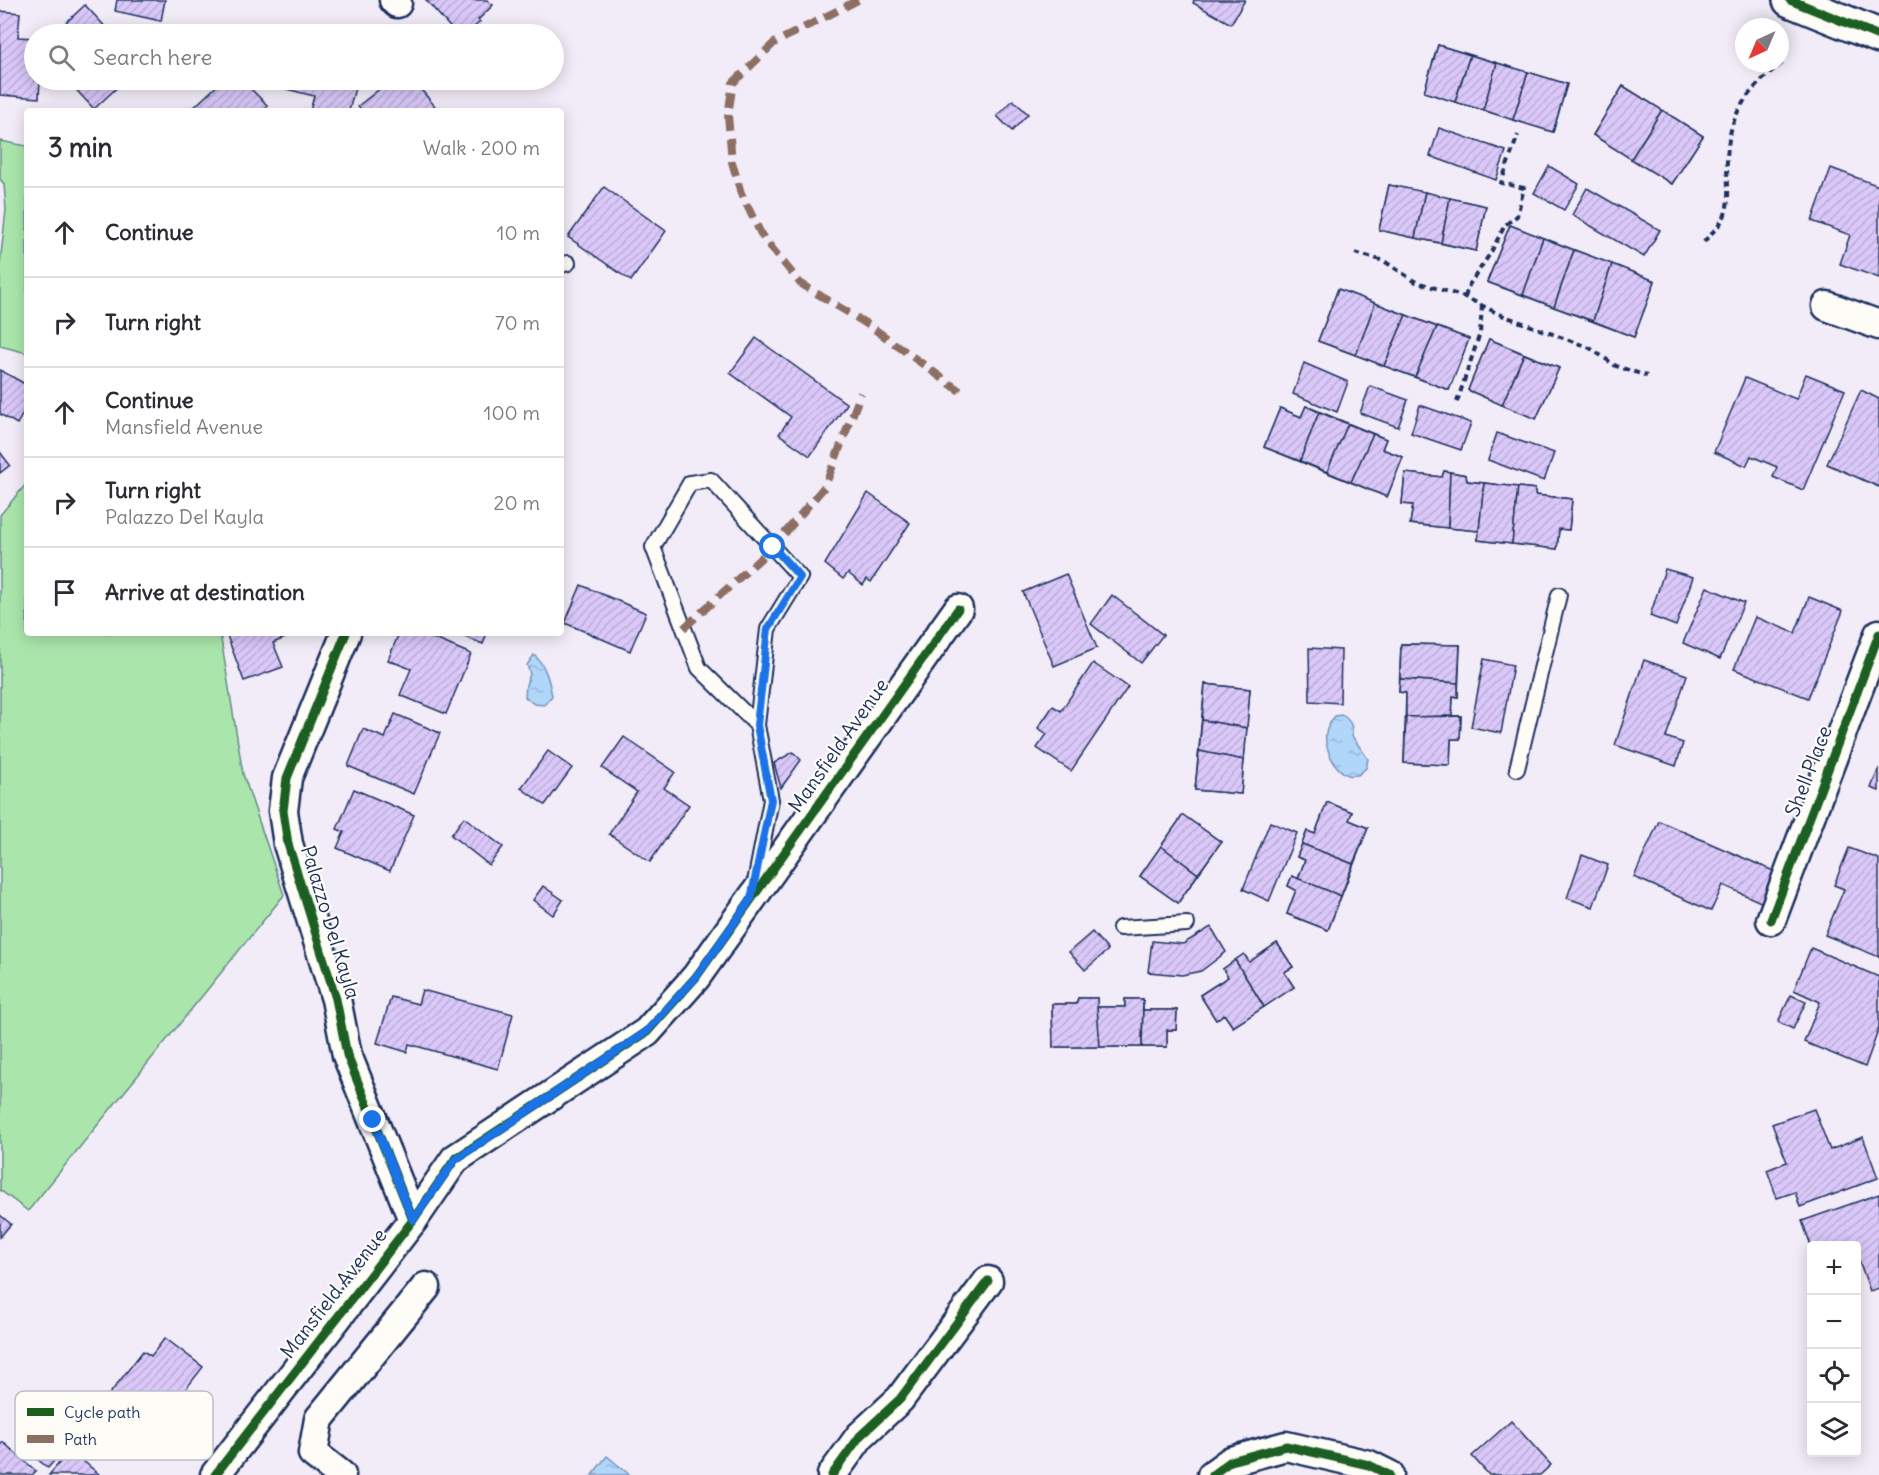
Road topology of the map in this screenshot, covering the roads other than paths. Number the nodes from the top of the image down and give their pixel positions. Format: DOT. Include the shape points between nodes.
graph roads {
  1 [pos="1790,0"];
  2 [pos="1879,36"];
  3 [pos="1827,306"];
  4 [pos="1879,325"];
  5 [pos="1559,595"];
  6 [pos="957,609"];
  7 [pos="1879,634"];
  8 [pos="345,636"];
  9 [pos="757,725"];
  10 [pos="1517,770"];
  11 [pos="751,899"];
  12 [pos="1772,920"];
  13 [pos="1187,924"];
  14 [pos="1120,928"];
  15 [pos="413,1220"];
  16 [pos="988,1281"];
  17 [pos="426,1287"];
  18 [pos="215,1475"];
  19 [pos="341,1475"];
  20 [pos="832,1475"];
  21 [pos="1212,1475"];
  22 [pos="1389,1475"];
  1 -- 2 [label="main road"];
  3 -- 4 [label="street"];
  5 -- 10 [label="lane"];
  6 -- 11 [label="street, Mansfield Avenue"];
  7 -- 12 [label="street, Shell Place"];
  8 -- 15 [label="street, Palazzo Del Kayla" via="287,778 283,811 288,844 336,999 347,1055"];
  9 -- 9 [label="lane" via="699,668 653,546 690,483 711,480 800,577 768,629"];
  9 -- 11 [label="lane" via="771,800"];
  11 -- 15 [label="street, Mansfield Avenue" via="696,977 646,1032 455,1160"];
  13 -- 14 [label="lane"];
  15 -- 18 [label="street, Mansfield Avenue"];
  16 -- 20 [label="street" via="900,1400 860,1436"];
  17 -- 19 [label="street" via="320,1419 313,1453"];
  21 -- 22 [label="street" via="1231,1461 1286,1446 1369,1465"];
}
